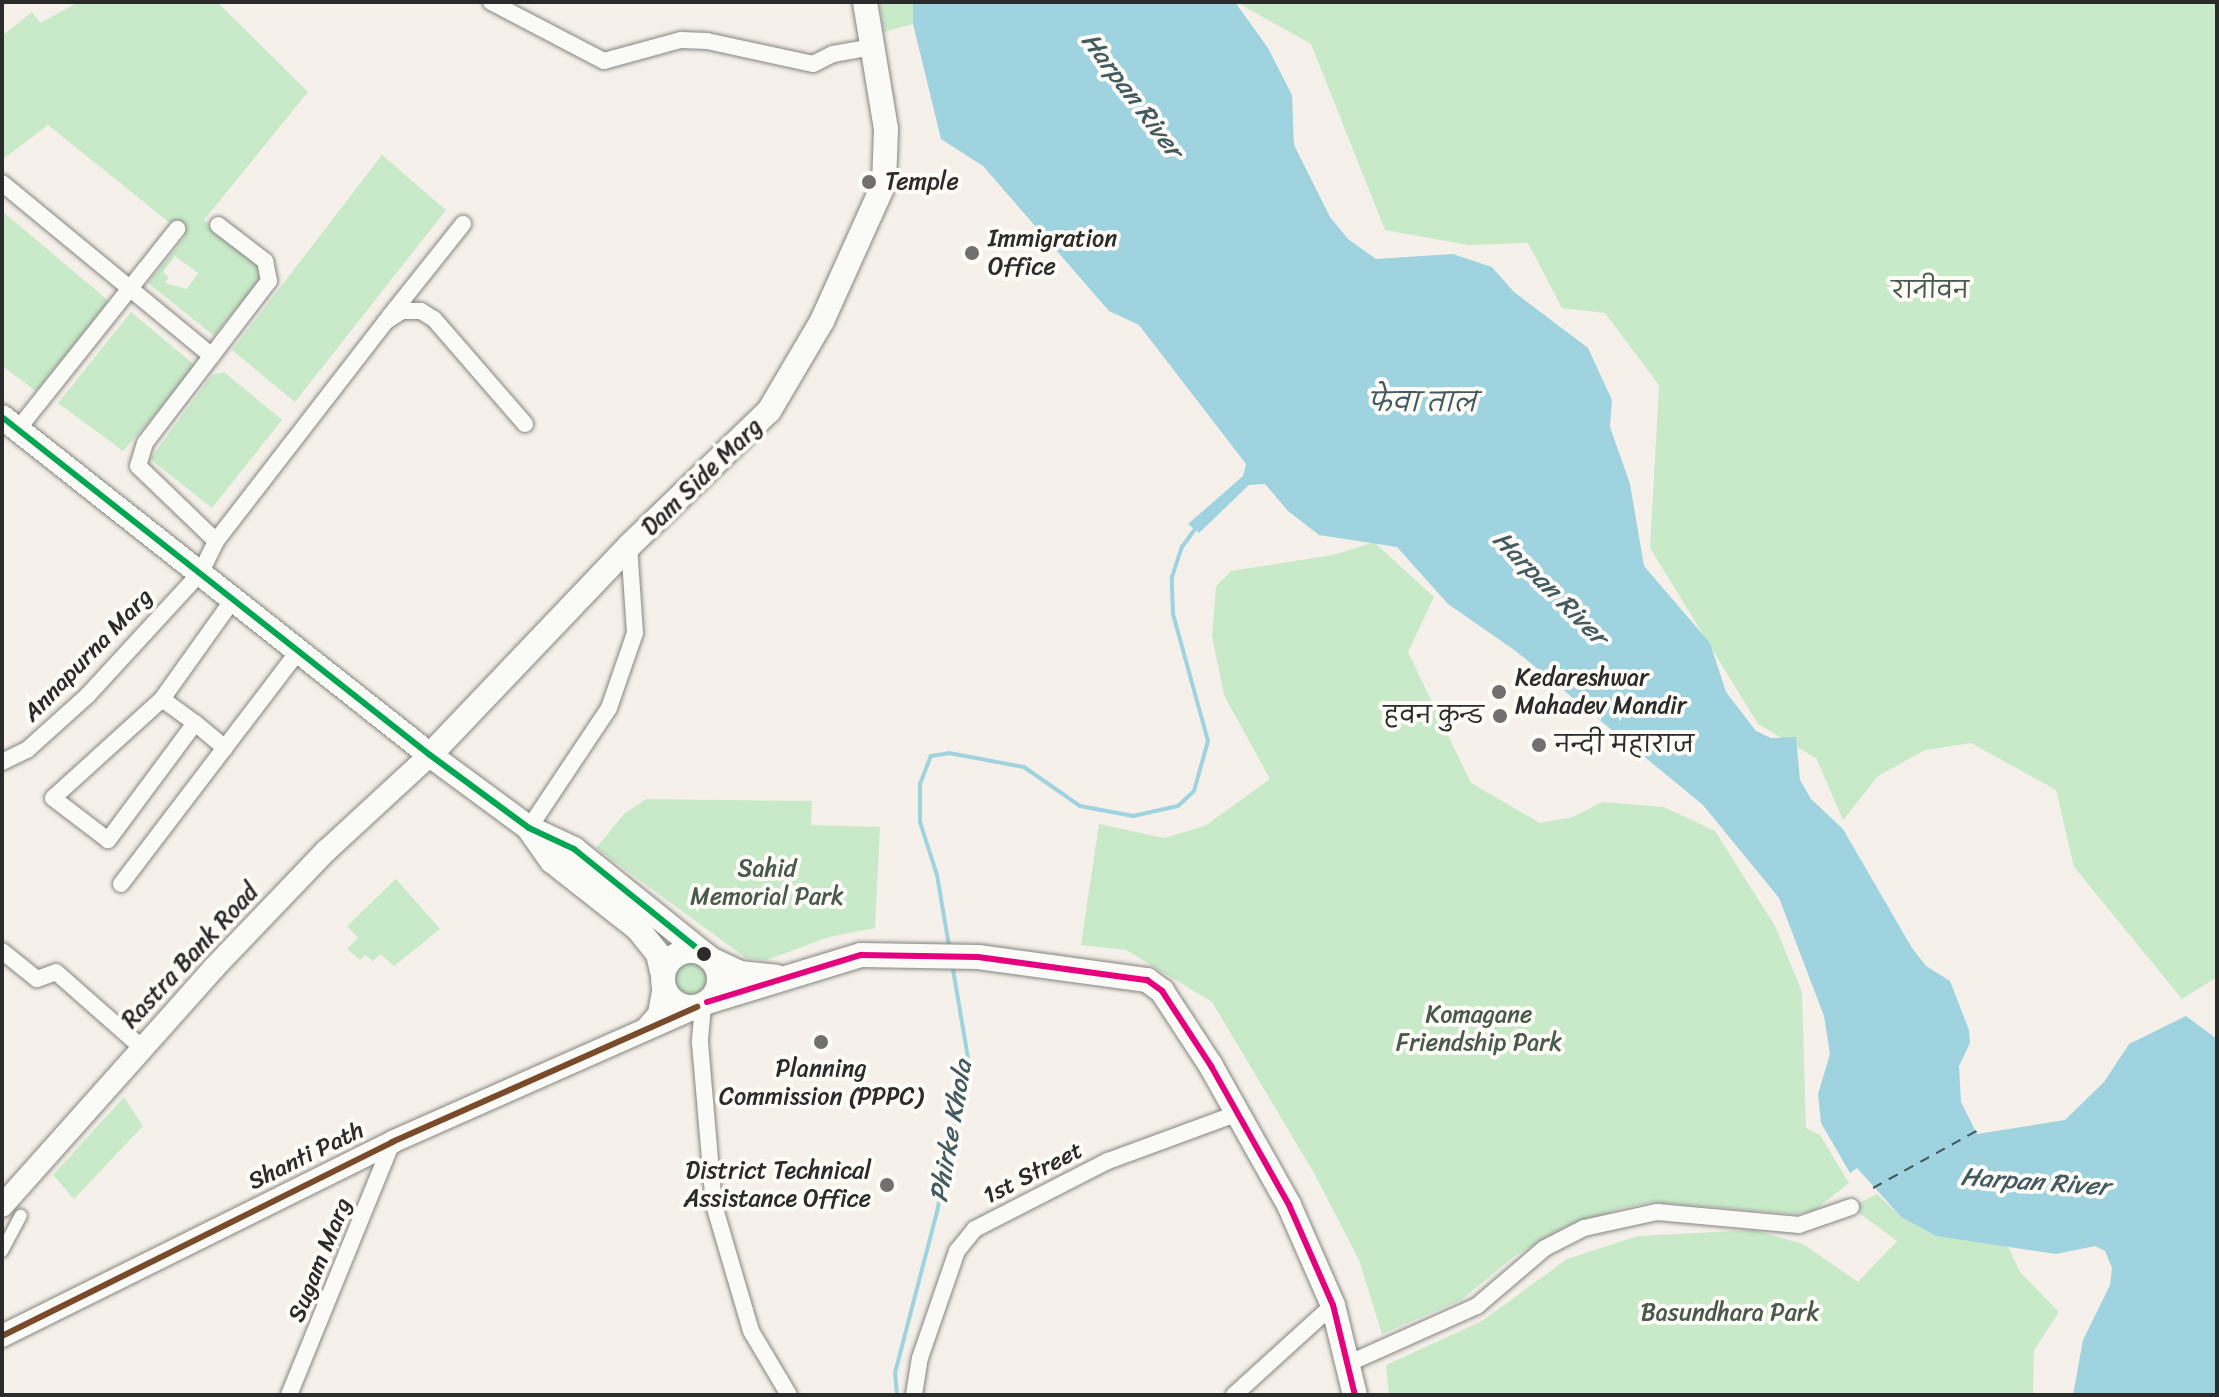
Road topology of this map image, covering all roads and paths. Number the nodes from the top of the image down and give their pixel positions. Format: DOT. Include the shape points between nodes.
graph roads {
  1 [pos="491,2"];
  2 [pos="865,2"];
  3 [pos="873,47"];
  4 [pos="2,183"];
  5 [pos="463,224"];
  6 [pos="218,225"];
  7 [pos="177,229"];
  8 [pos="130,288"];
  9 [pos="385,322"];
  10 [pos="212,356"];
  11 [pos="10,423"];
  12 [pos="525,424"];
  13 [pos="216,541"];
  14 [pos="629,546"];
  15 [pos="201,572"];
  16 [pos="234,598"];
  17 [pos="299,650"];
  18 [pos="162,699"];
  19 [pos="195,723"];
  20 [pos="225,748"];
  21 [pos="430,755"];
  22 [pos="2,762"];
  23 [pos="529,828"];
  24 [pos="121,884"];
  25 [pos="2,951"];
  26 [pos="707,956"];
  27 [pos="791,976"];
  28 [pos="664,982"];
  29 [pos="702,1005"];
  30 [pos="639,1035"];
  31 [pos="140,1046"];
  32 [pos="1236,1114"];
  33 [pos="392,1142"];
  34 [pos="1851,1207"];
  35 [pos="12,1211"];
  36 [pos="2,1251"];
  37 [pos="1333,1305"];
  38 [pos="2,1336"];
  39 [pos="1345,1365"];
  40 [pos="289,1395"];
  41 [pos="789,1395"];
  42 [pos="914,1395"];
  43 [pos="1234,1395"];
  44 [pos="1355,1395"];
  1 -- 3 [label="street" via="604,61 681,40 813,64 833,54"];
  2 -- 3 [label="main road, Dam Side Marg"];
  3 -- 14 [label="main road, Dam Side Marg" via="886,129 884,184 822,321 769,411"];
  4 -- 8 [label="street"];
  5 -- 9 [label="street, Annapurna Marg"];
  6 -- 10 [label="street" via="265,261 269,271 255,304"];
  7 -- 8 [label="street"];
  8 -- 10 [label="street"];
  8 -- 11 [label="street"];
  9 -- 12 [label="street" via="402,311 421,311 434,319"];
  9 -- 13 [label="street, Annapurna Marg"];
  10 -- 13 [label="street" via="145,443 138,466"];
  11 -- 15 [label="main road"];
  13 -- 15 [label="street, Annapurna Marg"];
  14 -- 21 [label="main road, Dam Side Marg"];
  14 -- 23 [label="street" via="635,633 614,693 598,726"];
  15 -- 16 [label="main road"];
  15 -- 22 [label="street, Annapurna Marg" via="87,696 27,750"];
  16 -- 17 [label="main road"];
  16 -- 18 [label="street"];
  17 -- 20 [label="street"];
  17 -- 21 [label="main road"];
  18 -- 19 [label="street"];
  18 -- 19 [label="street" via="53,798 108,840"];
  19 -- 20 [label="street"];
  20 -- 24 [label="street"];
  21 -- 23 [label="main road"];
  21 -- 31 [label="main road, Rastra Bank Road" via="326,851"];
  23 -- 26 [label="main road" via="574,849"];
  23 -- 28 [label="main road" via="552,861 638,929 658,954"];
  25 -- 31 [label="street" via="37,979 56,972"];
  26 -- 27 [label="main road" via="740,973"];
  26 -- 28 [label="main road" via="688,951 674,957"];
  26 -- 29 [label="main road" via="720,981"];
  27 -- 29 [label="main road"];
  27 -- 32 [label="main road" via="844,957 931,953 1131,973 1154,984 1211,1066"];
  28 -- 29 [label="main road" via="676,1003"];
  28 -- 30 [label="main road" via="659,1014"];
  29 -- 30 [label="main road, Shanti Path"];
  29 -- 41 [label="street" via="700,1043 714,1205 751,1331"];
  30 -- 33 [label="main road, Shanti Path"];
  31 -- 35 [label="main road, Rastra Bank Road"];
  32 -- 37 [label="main road" via="1289,1205"];
  32 -- 42 [label="street, 1st Street" via="1108,1161 975,1229 957,1251 920,1358"];
  33 -- 38 [label="main road, Shanti Path"];
  33 -- 40 [label="street, Sugam Marg"];
  34 -- 39 [label="street" via="1820,1222 1799,1225 1657,1212 1584,1228 1545,1248 1477,1306"];
  35 -- 36 [label="street"];
  37 -- 39 [label="main road"];
  37 -- 43 [label="street"];
  39 -- 44 [label="main road"];
}
